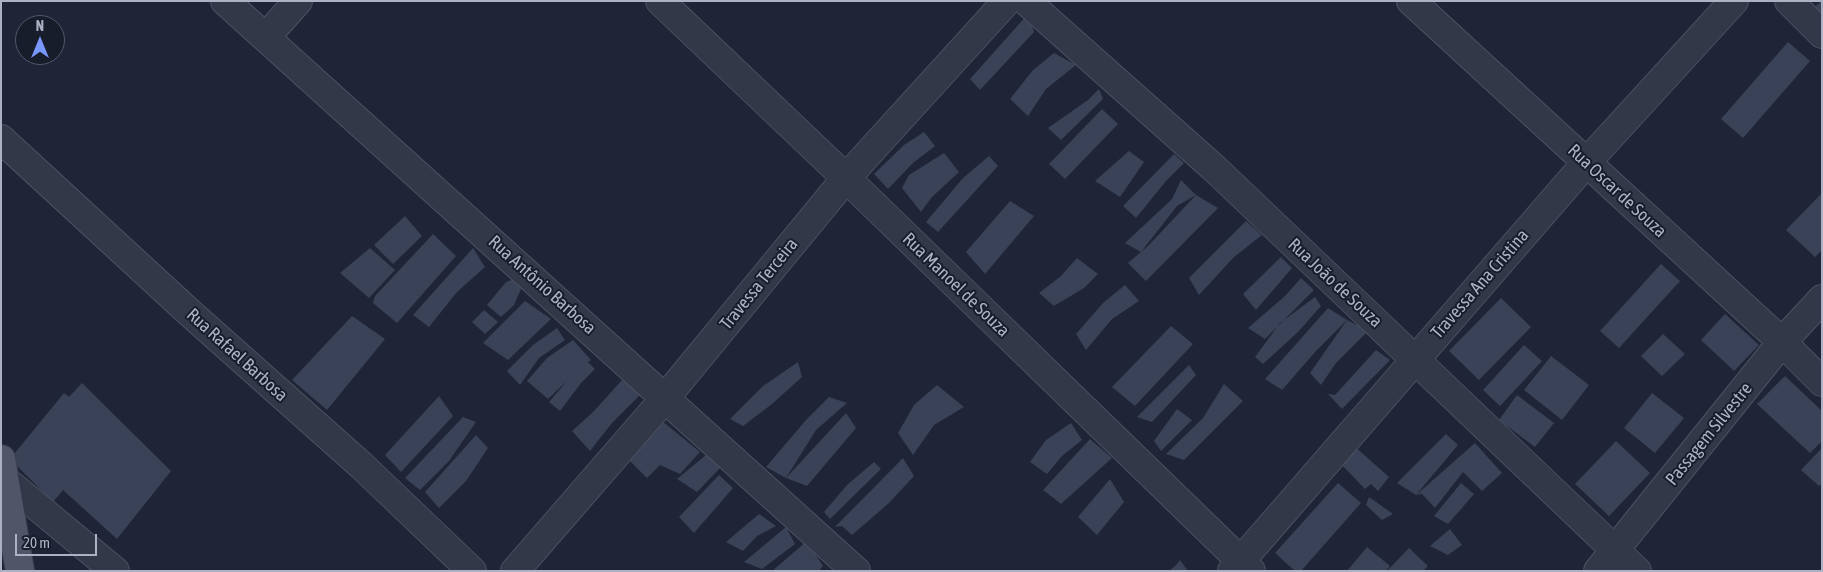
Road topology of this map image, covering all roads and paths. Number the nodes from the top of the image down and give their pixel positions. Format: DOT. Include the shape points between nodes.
graph roads {
  1 [pos="225,1"];
  2 [pos="298,1"];
  3 [pos="660,1"];
  4 [pos="1007,1"];
  5 [pos="1026,1"];
  6 [pos="1412,1"];
  7 [pos="1734,1"];
  8 [pos="1789,1"];
  9 [pos="1822,34"];
  10 [pos="266,37"];
  11 [pos="1,139"];
  12 [pos="1586,163"];
  13 [pos="846,178"];
  14 [pos="1822,299"];
  15 [pos="1782,342"];
  16 [pos="1415,358"];
  17 [pos="1822,382"];
  18 [pos="666,397"];
  19 [pos="3,469"];
  20 [pos="1615,550"];
  21 [pos="1241,568"];
  22 [pos="20,571"];
  23 [pos="115,571"];
  24 [pos="472,571"];
  25 [pos="515,571"];
  26 [pos="856,571"];
  27 [pos="1598,571"];
  28 [pos="1637,571"];
  1 -- 10 [label="street, Rua Antônio Barbosa"];
  2 -- 10 [label="street"];
  3 -- 13 [label="street, Rua Manoel de Souza"];
  4 -- 13 [label="street, Travessa Terceira"];
  5 -- 16 [label="street, Rua João de Souza" via="1215,169"];
  6 -- 12 [label="street, Rua Oscar de Souza"];
  7 -- 12 [label="street, Travessa Ana Cristina"];
  8 -- 9 [label="street"];
  10 -- 18 [label="street, Rua Antônio Barbosa"];
  11 -- 24 [label="street, Rua Rafael Barbosa" via="362,466"];
  12 -- 15 [label="street, Rua Oscar de Souza"];
  12 -- 16 [label="street, Travessa Ana Cristina"];
  13 -- 18 [label="street, Travessa Terceira"];
  13 -- 21 [label="street, Rua Manoel de Souza"];
  14 -- 15 [label="street, Passagem Silvestre"];
  15 -- 17 [label="street, Rua Oscar de Souza"];
  15 -- 20 [label="street, Passagem Silvestre"];
  16 -- 20 [label="street, Rua João de Souza"];
  16 -- 21 [label="street, Travessa Ana Cristina"];
  18 -- 25 [label="street, Travessa Terceira"];
  18 -- 26 [label="street, Rua Antônio Barbosa"];
  19 -- 22 [label="main road"];
  19 -- 23 [label="street"];
  20 -- 27 [label="street, Passagem Silvestre"];
  20 -- 28 [label="street, Rua João de Souza"];
}
